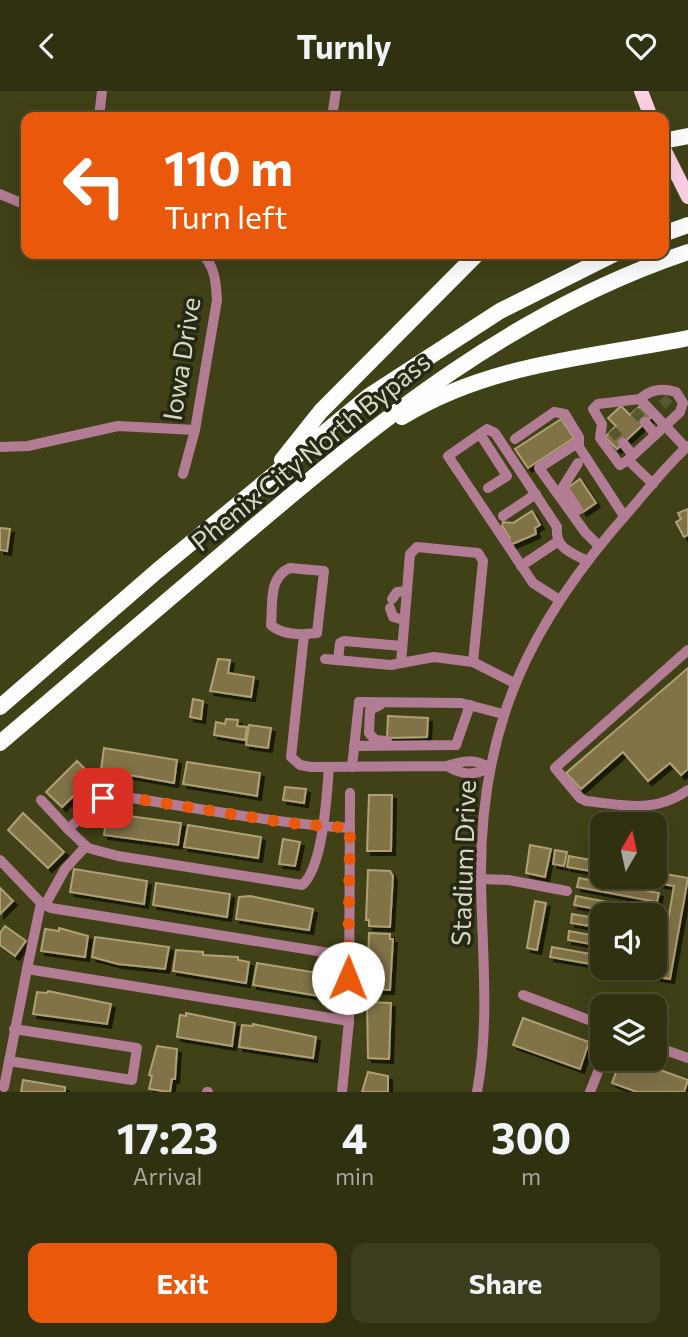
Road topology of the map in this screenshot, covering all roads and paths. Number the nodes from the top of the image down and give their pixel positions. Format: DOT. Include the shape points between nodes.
graph roads {
  1 [pos="102,91"];
  2 [pos="336,91"];
  3 [pos="641,91"];
  4 [pos="100,112"];
  5 [pos="333,112"];
  6 [pos="649,112"];
  7 [pos="688,136"];
  8 [pos="669,140"];
  9 [pos="669,159"];
  10 [pos="685,191"];
  11 [pos="0,194"];
  12 [pos="21,203"];
  13 [pos="688,226"];
  14 [pos="669,232"];
  15 [pos="688,252"];
  16 [pos="208,259"];
  17 [pos="472,259"];
  18 [pos="604,259"];
  19 [pos="688,338"];
  20 [pos="635,403"];
  21 [pos="645,422"];
  22 [pos="664,425"];
  23 [pos="195,430"];
  24 [pos="480,434"];
  25 [pos="655,434"];
  26 [pos="515,439"];
  27 [pos="579,442"];
  28 [pos="623,443"];
  29 [pos="0,447"];
  30 [pos="687,447"];
  31 [pos="630,457"];
  32 [pos="582,460"];
  33 [pos="183,474"];
  34 [pos="307,482"];
  35 [pos="550,482"];
  36 [pos="653,484"];
  37 [pos="261,486"];
  38 [pos="481,493"];
  39 [pos="536,494"];
  40 [pos="624,516"];
  41 [pos="499,520"];
  42 [pos="578,522"];
  43 [pos="557,542"];
  44 [pos="599,546"];
  45 [pos="587,561"];
  46 [pos="521,566"];
  47 [pos="407,591"];
  48 [pos="558,599"];
  49 [pos="404,620"];
  50 [pos="304,635"];
  51 [pos="402,646"];
  52 [pos="688,650"];
  53 [pos="325,659"];
  54 [pos="338,660"];
  55 [pos="473,662"];
  56 [pos="401,663"];
  57 [pos="514,683"];
  58 [pos="401,702"];
  59 [pos="470,705"];
  60 [pos="0,707"];
  61 [pos="503,714"];
  62 [pos="0,743"];
  63 [pos="354,746"];
  64 [pos="429,746"];
  65 [pos="433,766"];
  66 [pos="329,767"];
  67 [pos="352,767"];
  68 [pos="489,768"];
  69 [pos="688,790"];
  70 [pos="350,793"];
  71 [pos="41,800"];
  72 [pos="322,826"];
  73 [pos="350,828"];
  74 [pos="68,829"];
  75 [pos="86,846"];
  76 [pos="0,860"];
  77 [pos="481,879"];
  78 [pos="567,891"];
  79 [pos="43,904"];
  80 [pos="348,956"];
  81 [pos="27,969"];
  82 [pos="523,995"];
  83 [pos="590,1020"];
  84 [pos="349,1021"];
  85 [pos="14,1029"];
  86 [pos="667,1051"];
  87 [pos="688,1058"];
  88 [pos="9,1061"];
  89 [pos="598,1071"];
  90 [pos="4,1087"];
  91 [pos="342,1092"];
  92 [pos="477,1092"];
  93 [pos="590,1092"];
  1 -- 4 [label="street"];
  2 -- 5 [label="street"];
  3 -- 6 [label="main road"];
  7 -- 8 [label="highway"];
  9 -- 10 [label="main road"];
  11 -- 12 [label="street"];
  13 -- 14 [label="highway"];
  15 -- 34 [label="highway, Phenix City North Bypass" via="579,299 488,348 376,424"];
  16 -- 23 [label="street, Iowa Drive" via="216,279 217,300"];
  17 -- 37 [label="highway" via="321,411"];
  18 -- 37 [label="highway, Phenix City North Bypass" via="500,311 412,366"];
  19 -- 34 [label="highway" via="513,369 463,385 399,419"];
  20 -- 22 [label="street"];
  20 -- 22 [label="street" via="676,392 682,403"];
  20 -- 31 [label="street" via="598,404 593,409 607,427 600,438 621,465"];
  21 -- 25 [label="street"];
  22 -- 25 [label="street"];
  22 -- 30 [label="street"];
  23 -- 29 [label="street" via="118,426 28,446"];
  23 -- 33 [label="street, Iowa Drive"];
  24 -- 38 [label="street" via="507,475"];
  24 -- 38 [label="street" via="447,456"];
  24 -- 39 [label="street" via="487,429 495,433"];
  25 -- 31 [label="street"];
  26 -- 27 [label="street" via="554,412 565,414"];
  27 -- 32 [label="street"];
  27 -- 35 [label="street" via="539,468"];
  28 -- 31 [label="street"];
  30 -- 36 [label="street, Stadium Drive"];
  31 -- 36 [label="street"];
  32 -- 35 [label="street"];
  32 -- 40 [label="street"];
  32 -- 42 [label="street" via="563,487 580,513"];
  34 -- 62 [label="highway, Phenix City North Bypass"];
  35 -- 42 [label="street"];
  36 -- 40 [label="street, Stadium Drive"];
  37 -- 60 [label="highway, Phenix City North Bypass"];
  38 -- 41 [label="street"];
  39 -- 41 [label="street"];
  39 -- 43 [label="street" via="558,527"];
  40 -- 44 [label="street, Stadium Drive"];
  41 -- 46 [label="street"];
  42 -- 44 [label="street"];
  43 -- 45 [label="street"];
  43 -- 46 [label="street"];
  44 -- 45 [label="street, Stadium Drive"];
  45 -- 48 [label="street, Stadium Drive"];
  46 -- 48 [label="street" via="533,583"];
  47 -- 49 [label="street"];
  47 -- 49 [label="street" via="397,592 391,604 393,617"];
  47 -- 55 [label="street" via="410,554 416,547 478,553 483,561"];
  48 -- 57 [label="street, Stadium Drive"];
  49 -- 51 [label="street"];
  50 -- 50 [label="street" via="317,633 324,571 290,568 275,581 271,625"];
  50 -- 66 [label="street" via="291,757 300,765"];
  51 -- 54 [label="street" via="344,641"];
  51 -- 56 [label="street"];
  52 -- 69 [label="street" via="555,768 586,801 658,806"];
  53 -- 54 [label="street"];
  54 -- 56 [label="street"];
  55 -- 56 [label="street" via="435,657"];
  55 -- 57 [label="street"];
  57 -- 61 [label="street, Stadium Drive"];
  58 -- 59 [label="street"];
  58 -- 63 [label="street" via="359,702"];
  58 -- 64 [label="street" via="370,710 369,733 375,740"];
  59 -- 61 [label="street"];
  59 -- 64 [label="street" via="456,745"];
  61 -- 68 [label="street, Stadium Drive"];
  63 -- 64 [label="street"];
  63 -- 67 [label="street"];
  64 -- 65 [label="street"];
  65 -- 67 [label="street"];
  65 -- 68 [label="street" via="477,774"];
  66 -- 67 [label="street"];
  66 -- 72 [label="street"];
  68 -- 77 [label="street, Stadium Drive"];
  70 -- 73 [label="street"];
  71 -- 74 [label="street"];
  72 -- 73 [label="street"];
  72 -- 74 [label="street" via="113,795 103,798"];
  72 -- 75 [label="street" via="309,879 302,884 118,856"];
  73 -- 80 [label="street"];
  74 -- 75 [label="street"];
  75 -- 79 [label="street"];
  76 -- 79 [label="street"];
  77 -- 78 [label="street"];
  77 -- 92 [label="street, Stadium Drive" via="484,1011"];
  79 -- 80 [label="street" via="92,916"];
  79 -- 81 [label="street"];
  80 -- 84 [label="street"];
  81 -- 84 [label="street"];
  81 -- 85 [label="street"];
  82 -- 83 [label="street"];
  84 -- 91 [label="street"];
  85 -- 88 [label="street"];
  85 -- 88 [label="street" via="137,1048 132,1080"];
  86 -- 87 [label="street"];
  88 -- 90 [label="street"];
  89 -- 93 [label="street"];
}
